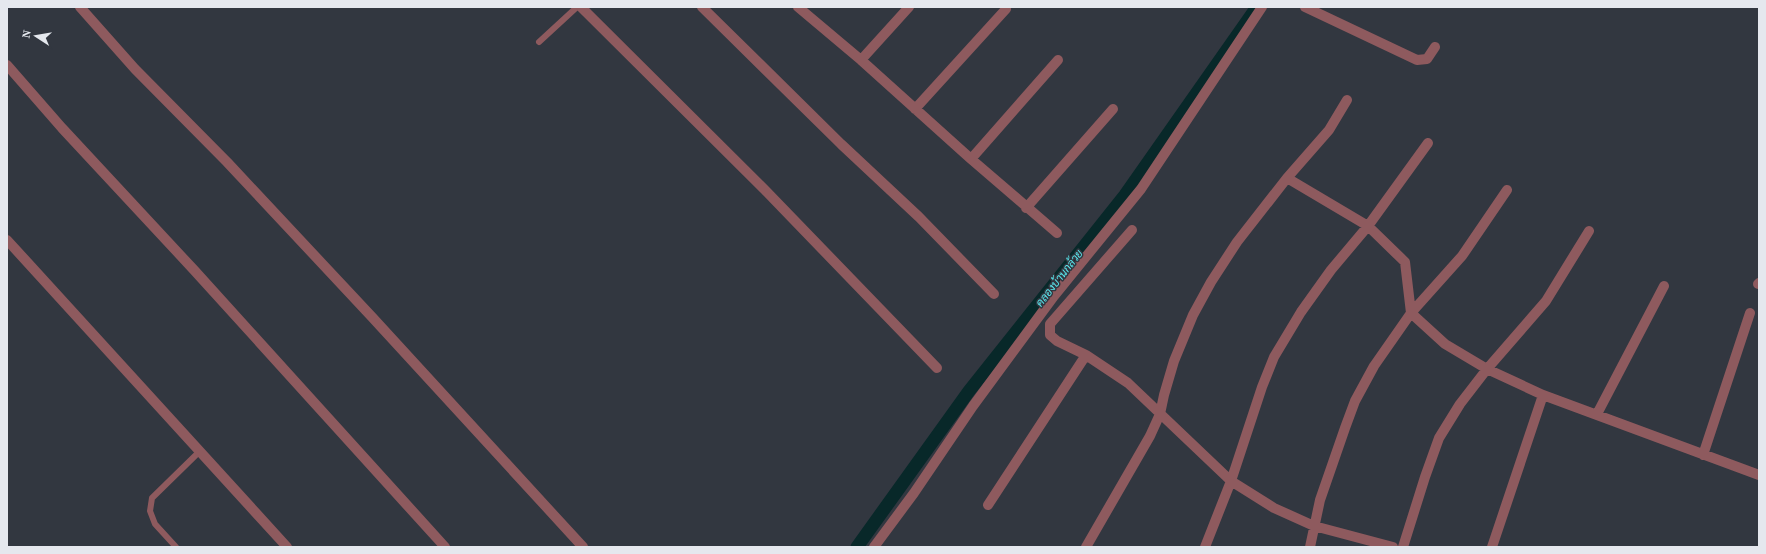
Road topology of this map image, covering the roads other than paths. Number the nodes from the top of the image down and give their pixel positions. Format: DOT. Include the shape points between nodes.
graph roads {
  1 [pos="80,7"];
  2 [pos="577,7"];
  3 [pos="581,7"];
  4 [pos="702,7"];
  5 [pos="798,7"];
  6 [pos="909,7"];
  7 [pos="1262,7"];
  8 [pos="1305,7"];
  9 [pos="1006,8"];
  10 [pos="539,42"];
  11 [pos="1435,47"];
  12 [pos="862,60"];
  13 [pos="1058,60"];
  14 [pos="7,65"];
  15 [pos="1347,100"];
  16 [pos="915,109"];
  17 [pos="1113,109"];
  18 [pos="1428,143"];
  19 [pos="971,159"];
  20 [pos="1287,178"];
  21 [pos="1507,190"];
  22 [pos="1026,208"];
  23 [pos="1368,226"];
  24 [pos="1132,230"];
  25 [pos="1589,231"];
  26 [pos="1057,233"];
  27 [pos="7,240"];
  28 [pos="1664,286"];
  29 [pos="994,294"];
  30 [pos="1411,313"];
  31 [pos="1750,313"];
  32 [pos="1086,355"];
  33 [pos="937,368"];
  34 [pos="1487,369"];
  35 [pos="1543,395"];
  36 [pos="1160,414"];
  37 [pos="1597,414"];
  38 [pos="200,451"];
  39 [pos="1702,455"];
  40 [pos="1759,475"];
  41 [pos="1231,480"];
  42 [pos="988,505"];
  43 [pos="1314,526"];
  44 [pos="176,547"];
  45 [pos="287,547"];
  46 [pos="445,547"];
  47 [pos="583,547"];
  48 [pos="874,547"];
  49 [pos="1086,547"];
  50 [pos="1205,547"];
  51 [pos="1310,547"];
  52 [pos="1393,547"];
  53 [pos="1402,547"];
  54 [pos="1492,547"];
  1 -- 47 [label="street" via="135,69 227,162 367,311"];
  2 -- 10 [label="lane"];
  3 -- 33 [label="street" via="765,190"];
  4 -- 29 [label="street" via="835,139 919,217"];
  5 -- 12 [label="street"];
  6 -- 12 [label="street"];
  7 -- 48 [label="street" via="1141,189 1050,302"];
  8 -- 11 [label="street" via="1417,60 1428,59"];
  9 -- 16 [label="street"];
  12 -- 16 [label="street"];
  13 -- 19 [label="street"];
  14 -- 46 [label="street"];
  15 -- 20 [label="street" via="1329,130"];
  16 -- 19 [label="street"];
  17 -- 22 [label="street"];
  18 -- 23 [label="street"];
  19 -- 22 [label="street"];
  20 -- 23 [label="street"];
  20 -- 36 [label="street" via="1237,242 1193,315 1174,361"];
  21 -- 30 [label="street" via="1462,256"];
  22 -- 26 [label="street"];
  23 -- 30 [label="street" via="1405,262"];
  23 -- 41 [label="street" via="1331,270 1301,312 1274,357"];
  24 -- 32 [label="street" via="1050,324 1050,335 1057,342"];
  25 -- 34 [label="street" via="1546,300"];
  27 -- 38 [label="street"];
  28 -- 37 [label="street"];
  30 -- 34 [label="street" via="1445,344"];
  30 -- 43 [label="street" via="1374,366 1356,401 1320,500"];
  31 -- 39 [label="street"];
  32 -- 36 [label="street" via="1128,383"];
  32 -- 42 [label="street"];
  34 -- 35 [label="street"];
  34 -- 53 [label="street" via="1460,404 1439,438"];
  35 -- 37 [label="street"];
  35 -- 54 [label="street"];
  36 -- 41 [label="street"];
  36 -- 49 [label="street"];
  37 -- 39 [label="street"];
  38 -- 44 [label="lane" via="152,498 150,511 155,524"];
  38 -- 45 [label="street"];
  39 -- 40 [label="street"];
  41 -- 43 [label="street" via="1274,508"];
  41 -- 50 [label="street"];
  43 -- 51 [label="street"];
  43 -- 52 [label="street"];
}
